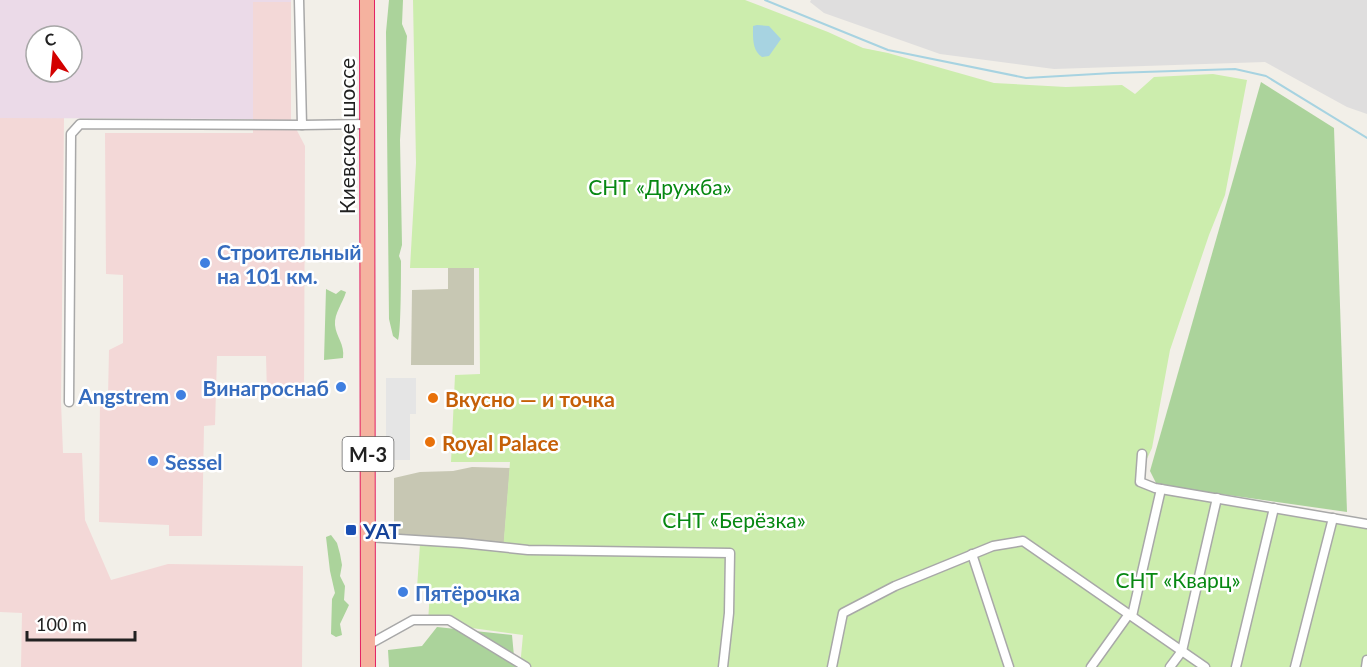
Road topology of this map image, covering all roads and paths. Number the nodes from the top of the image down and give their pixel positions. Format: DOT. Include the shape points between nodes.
graph roads {
  1 [pos="299,0"];
  2 [pos="367,0"];
  3 [pos="367,124"];
  4 [pos="302,125"];
  5 [pos="69,402"];
  6 [pos="1142,454"];
  7 [pos="1161,489"];
  8 [pos="1217,498"];
  9 [pos="1274,508"];
  10 [pos="1333,518"];
  11 [pos="1367,524"];
  12 [pos="368,537"];
  13 [pos="972,554"];
  14 [pos="1130,615"];
  15 [pos="368,645"];
  16 [pos="1182,651"];
  17 [pos="1367,660"];
  18 [pos="368,667"];
  19 [pos="526,667"];
  20 [pos="723,667"];
  21 [pos="832,667"];
  22 [pos="1009,667"];
  23 [pos="1091,667"];
  24 [pos="1170,667"];
  25 [pos="1205,667"];
  26 [pos="1236,667"];
  27 [pos="1295,667"];
  28 [pos="1366,667"];
  1 -- 4 [label="street"];
  2 -- 3 [label="highway, Киевское шоссе / М-3"];
  3 -- 4 [label="street"];
  3 -- 12 [label="highway, Киевское шоссе / М-3"];
  4 -- 5 [label="street" via="80,124 71,134"];
  6 -- 7 [label="street" via="1140,482"];
  7 -- 8 [label="street"];
  7 -- 14 [label="street"];
  8 -- 9 [label="street"];
  8 -- 16 [label="street"];
  9 -- 10 [label="street"];
  9 -- 26 [label="street"];
  10 -- 11 [label="street"];
  10 -- 27 [label="street"];
  12 -- 15 [label="highway, Киевское шоссе / М-3"];
  12 -- 20 [label="street" via="528,550 730,554"];
  13 -- 14 [label="street" via="1023,541"];
  13 -- 21 [label="street" via="843,613"];
  13 -- 22 [label="street"];
  14 -- 16 [label="street"];
  14 -- 23 [label="street"];
  15 -- 18 [label="highway, Киевское шоссе / М-3"];
  15 -- 19 [label="street" via="413,620 449,620"];
  16 -- 24 [label="street"];
  16 -- 25 [label="street"];
  17 -- 28 [label="street"];
}
